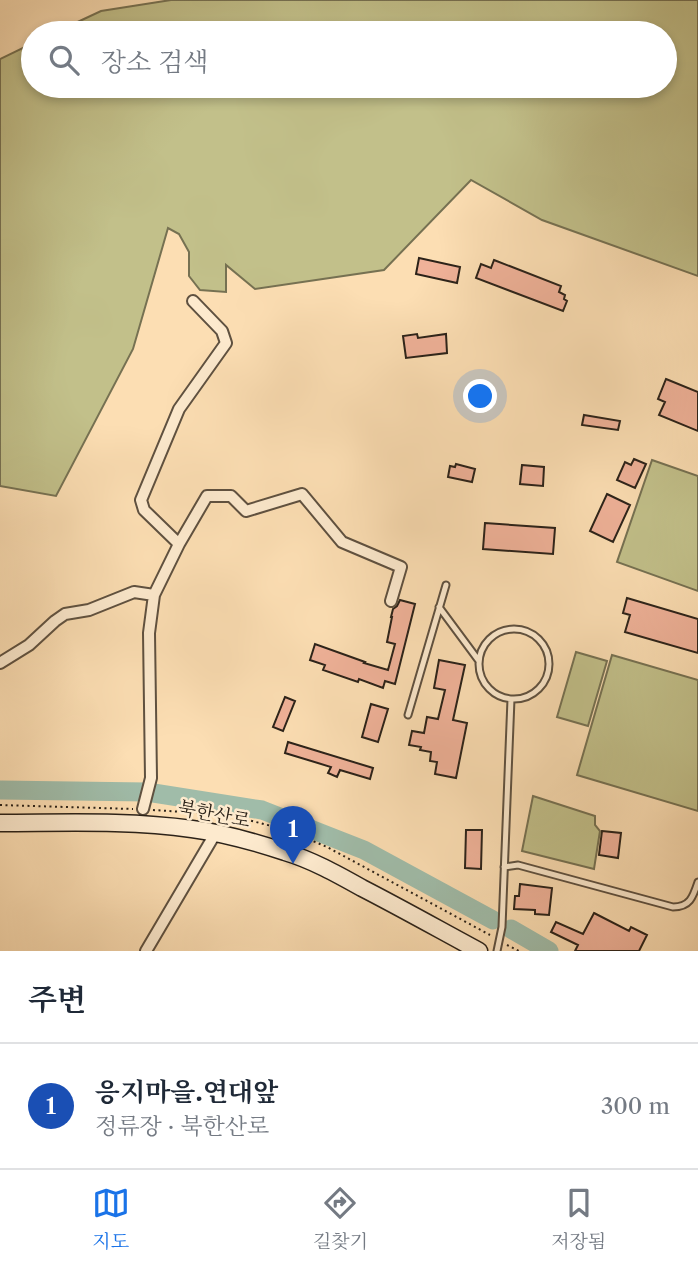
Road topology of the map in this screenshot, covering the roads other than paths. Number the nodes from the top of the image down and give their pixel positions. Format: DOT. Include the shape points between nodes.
graph roads {
  1 [pos="193,301"];
  2 [pos="179,544"];
  3 [pos="446,585"];
  4 [pos="154,595"];
  5 [pos="391,601"];
  6 [pos="439,607"];
  7 [pos="479,661"];
  8 [pos="0,663"];
  9 [pos="511,699"];
  10 [pos="408,715"];
  11 [pos="144,809"];
  12 [pos="0,823"];
  13 [pos="215,834"];
  14 [pos="504,867"];
  15 [pos="698,883"];
  16 [pos="146,951"];
  17 [pos="479,951"];
  18 [pos="497,951"];
  1 -- 2 [label="street" via="222,331 226,342 179,409 141,500 144,510"];
  2 -- 4 [label="street"];
  2 -- 5 [label="street" via="207,496 231,496 246,510 302,494 342,542 401,567"];
  3 -- 6 [label="lane"];
  4 -- 8 [label="street" via="134,592 65,614"];
  4 -- 11 [label="street" via="149,633 151,778"];
  6 -- 7 [label="lane"];
  6 -- 10 [label="lane"];
  7 -- 9 [label="lane" via="488,688"];
  7 -- 9 [label="lane" via="486,642 503,630 523,630 541,642 547,652 547,675 533,693"];
  9 -- 14 [label="lane"];
  12 -- 13 [label="street, 북한산로" via="113,823"];
  13 -- 16 [label="street"];
  13 -- 17 [label="street, 북한산로" via="306,860"];
  14 -- 15 [label="lane" via="518,865 673,908 688,903"];
  14 -- 18 [label="lane"];
}
